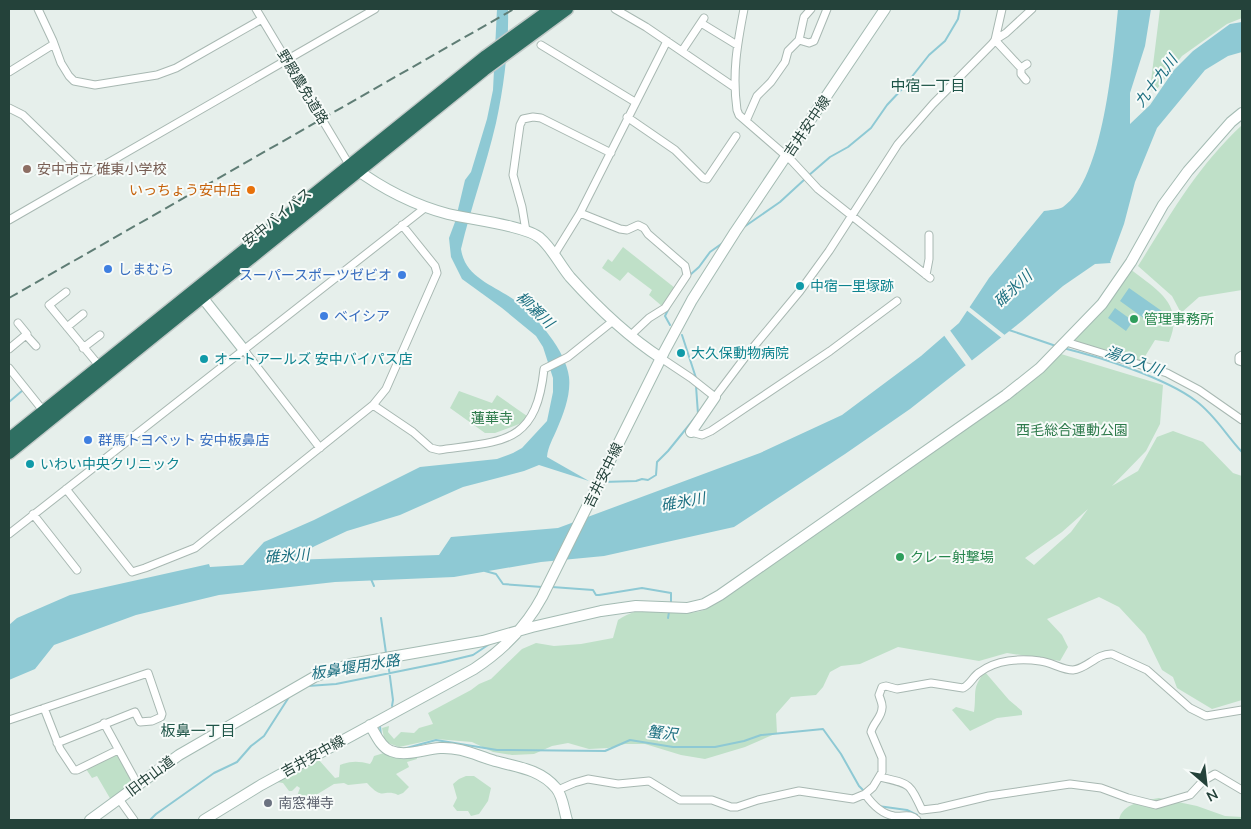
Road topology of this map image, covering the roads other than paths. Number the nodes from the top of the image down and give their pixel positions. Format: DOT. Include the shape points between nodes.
graph roads {
  1 [pos="38,9"];
  2 [pos="256,9"];
  3 [pos="375,9"];
  4 [pos="551,9"];
  5 [pos="567,9"];
  6 [pos="615,9"];
  7 [pos="744,9"];
  8 [pos="811,9"];
  9 [pos="827,9"];
  10 [pos="885,9"];
  11 [pos="1002,9"];
  12 [pos="1032,9"];
  13 [pos="262,19"];
  14 [pos="799,40"];
  15 [pos="995,40"];
  16 [pos="667,41"];
  17 [pos="54,44"];
  18 [pos="510,44"];
  19 [pos="541,45"];
  20 [pos="737,45"];
  21 [pos="682,51"];
  22 [pos="287,60"];
  23 [pos="9,72"];
  24 [pos="1026,80"];
  25 [pos="734,87"];
  26 [pos="634,102"];
  27 [pos="9,108"];
  28 [pos="1242,113"];
  29 [pos="627,117"];
  30 [pos="746,121"];
  31 [pos="736,136"];
  32 [pos="611,153"];
  33 [pos="787,156"];
  34 [pos="354,168"];
  35 [pos="86,176"];
  36 [pos="426,207"];
  37 [pos="580,213"];
  38 [pos="852,215"];
  39 [pos="9,220"];
  40 [pos="402,226"];
  41 [pos="526,231"];
  42 [pos="929,236"];
  43 [pos="554,255"];
  44 [pos="66,292"];
  45 [pos="199,293"];
  46 [pos="897,301"];
  47 [pos="83,314"];
  48 [pos="613,321"];
  49 [pos="18,323"];
  50 [pos="67,327"];
  51 [pos="630,334"];
  52 [pos="26,335"];
  53 [pos="100,335"];
  54 [pos="36,346"];
  55 [pos="1063,346"];
  56 [pos="84,348"];
  57 [pos="9,349"];
  58 [pos="244,350"];
  59 [pos="1242,355"];
  60 [pos="661,358"];
  61 [pos="1242,362"];
  62 [pos="103,370"];
  63 [pos="10,371"];
  64 [pos="715,397"];
  65 [pos="373,405"];
  66 [pos="44,413"];
  67 [pos="1238,413"];
  68 [pos="1242,420"];
  69 [pos="9,431"];
  70 [pos="691,432"];
  71 [pos="9,439"];
  72 [pos="320,448"];
  73 [pos="9,453"];
  74 [pos="66,489"];
  75 [pos="32,514"];
  76 [pos="9,534"];
  77 [pos="77,570"];
  78 [pos="521,630"];
  79 [pos="44,708"];
  80 [pos="1242,710"];
  81 [pos="9,720"];
  82 [pos="104,723"];
  83 [pos="370,725"];
  84 [pos="57,743"];
  85 [pos="118,750"];
  86 [pos="880,777"];
  87 [pos="138,785"];
  88 [pos="558,790"];
  89 [pos="1242,790"];
  90 [pos="865,794"];
  91 [pos="119,799"];
  92 [pos="90,820"];
  93 [pos="134,820"];
  94 [pos="204,820"];
  95 [pos="567,820"];
  96 [pos="917,820"];
  1 -- 17 [label="street"];
  2 -- 13 [label="street, 野殿農免道路"];
  3 -- 22 [label="street"];
  4 -- 18 [label="highway, 安中バイパス"];
  5 -- 18 [label="highway, 安中バイパス"];
  6 -- 16 [label="street"];
  7 -- 20 [label="street"];
  8 -- 14 [label="street" via="804,17"];
  9 -- 14 [label="street" via="814,41 809,44"];
  10 -- 33 [label="street, 吉井安中線"];
  11 -- 15 [label="street"];
  12 -- 15 [label="street"];
  13 -- 17 [label="street" via="176,68 157,75 95,85 74,81 69,76"];
  13 -- 22 [label="street, 野殿農免道路"];
  14 -- 30 [label="street" via="788,51 785,62 770,82 756,96"];
  15 -- 24 [label="street" via="1024,66 1021,74"];
  15 -- 38 [label="street" via="905,135"];
  16 -- 21 [label="street"];
  16 -- 26 [label="street"];
  17 -- 23 [label="street"];
  18 -- 34 [label="highway, 安中バイパス" via="484,70"];
  18 -- 34 [label="highway, 安中バイパス" via="486,56"];
  19 -- 26 [label="street"];
  20 -- 21 [label="street" via="703,21"];
  20 -- 25 [label="street"];
  21 -- 25 [label="street"];
  22 -- 34 [label="street, 野殿農免道路" via="346,161"];
  22 -- 35 [label="street"];
  25 -- 30 [label="street" via="737,110"];
  26 -- 29 [label="street"];
  27 -- 35 [label="street" via="23,115"];
  28 -- 55 [label="street, 旧中山道" via="1188,171 1163,205 1102,304"];
  29 -- 31 [label="street" via="675,150 707,179"];
  29 -- 32 [label="street"];
  30 -- 33 [label="street"];
  32 -- 37 [label="street"];
  32 -- 41 [label="street" via="541,118 532,116 524,119 520,126 513,174"];
  33 -- 38 [label="street" via="818,190"];
  33 -- 60 [label="street, 吉井安中線" via="712,267"];
  34 -- 36 [label="street" via="372,181"];
  34 -- 45 [label="highway, 安中バイパス"];
  35 -- 39 [label="street"];
  36 -- 40 [label="street"];
  36 -- 41 [label="street"];
  37 -- 43 [label="street"];
  37 -- 51 [label="street" via="620,229 638,225 644,228 685,266 687,275 665,308"];
  38 -- 42 [label="street" via="928,277"];
  38 -- 64 [label="street" via="800,291"];
  40 -- 58 [label="street"];
  40 -- 65 [label="street" via="435,266 437,273 386,389"];
  41 -- 43 [label="street" via="539,237"];
  43 -- 48 [label="street"];
  44 -- 50 [label="street" via="49,305"];
  45 -- 58 [label="street"];
  45 -- 62 [label="highway, 安中バイパス"];
  46 -- 70 [label="street" via="711,431 702,435"];
  47 -- 50 [label="street"];
  48 -- 51 [label="street"];
  48 -- 65 [label="street" via="566,357 544,369 540,396 532,416 505,439 439,450 431,448"];
  49 -- 52 [label="street"];
  50 -- 56 [label="street"];
  51 -- 60 [label="street"];
  52 -- 54 [label="street"];
  52 -- 57 [label="street"];
  53 -- 56 [label="street"];
  55 -- 67 [label="street" via="1167,373"];
  55 -- 78 [label="street, 旧中山道" via="1006,395 711,601 678,608 627,607"];
  56 -- 62 [label="street"];
  58 -- 72 [label="street"];
  58 -- 74 [label="street"];
  59 -- 61 [label="street" via="1239,357"];
  60 -- 64 [label="street"];
  60 -- 78 [label="street, 吉井安中線" via="540,601"];
  62 -- 66 [label="highway, 安中バイパス"];
  63 -- 66 [label="street"];
  64 -- 70 [label="street"];
  65 -- 72 [label="street"];
  66 -- 69 [label="street"];
  66 -- 71 [label="highway, 安中バイパス"];
  66 -- 73 [label="highway, 安中バイパス"];
  67 -- 68 [label="street"];
  72 -- 74 [label="street" via="195,548 132,572"];
  74 -- 75 [label="street"];
  75 -- 76 [label="street"];
  75 -- 77 [label="street"];
  78 -- 83 [label="street, 吉井安中線" via="487,661"];
  78 -- 87 [label="street, 旧中山道" via="483,641 330,670 179,755"];
  79 -- 81 [label="street"];
  79 -- 82 [label="street" via="148,673 161,717 140,722 135,712"];
  79 -- 84 [label="street"];
  80 -- 86 [label="street" via="1206,716 1190,708 1147,670 1112,654 1072,670 1041,661 1010,661 981,671 964,688 931,684 882,688 879,695 882,712 871,732 882,758"];
  82 -- 84 [label="street"];
  82 -- 85 [label="street"];
  83 -- 88 [label="street" via="382,746 390,751 463,749 533,771"];
  83 -- 94 [label="street, 吉井安中線"];
  84 -- 85 [label="street" via="74,770"];
  85 -- 87 [label="street"];
  86 -- 89 [label="street" via="912,788 922,810 1070,784 1101,788 1156,805 1190,795 1215,774"];
  86 -- 90 [label="street"];
  87 -- 91 [label="street, 旧中山道"];
  88 -- 90 [label="street" via="588,779 618,784 643,780 680,800 712,800 737,807 793,791 853,799"];
  88 -- 95 [label="street"];
  90 -- 96 [label="street" via="883,812 894,816 908,814"];
  91 -- 92 [label="street, 旧中山道"];
  91 -- 93 [label="street"];
}
